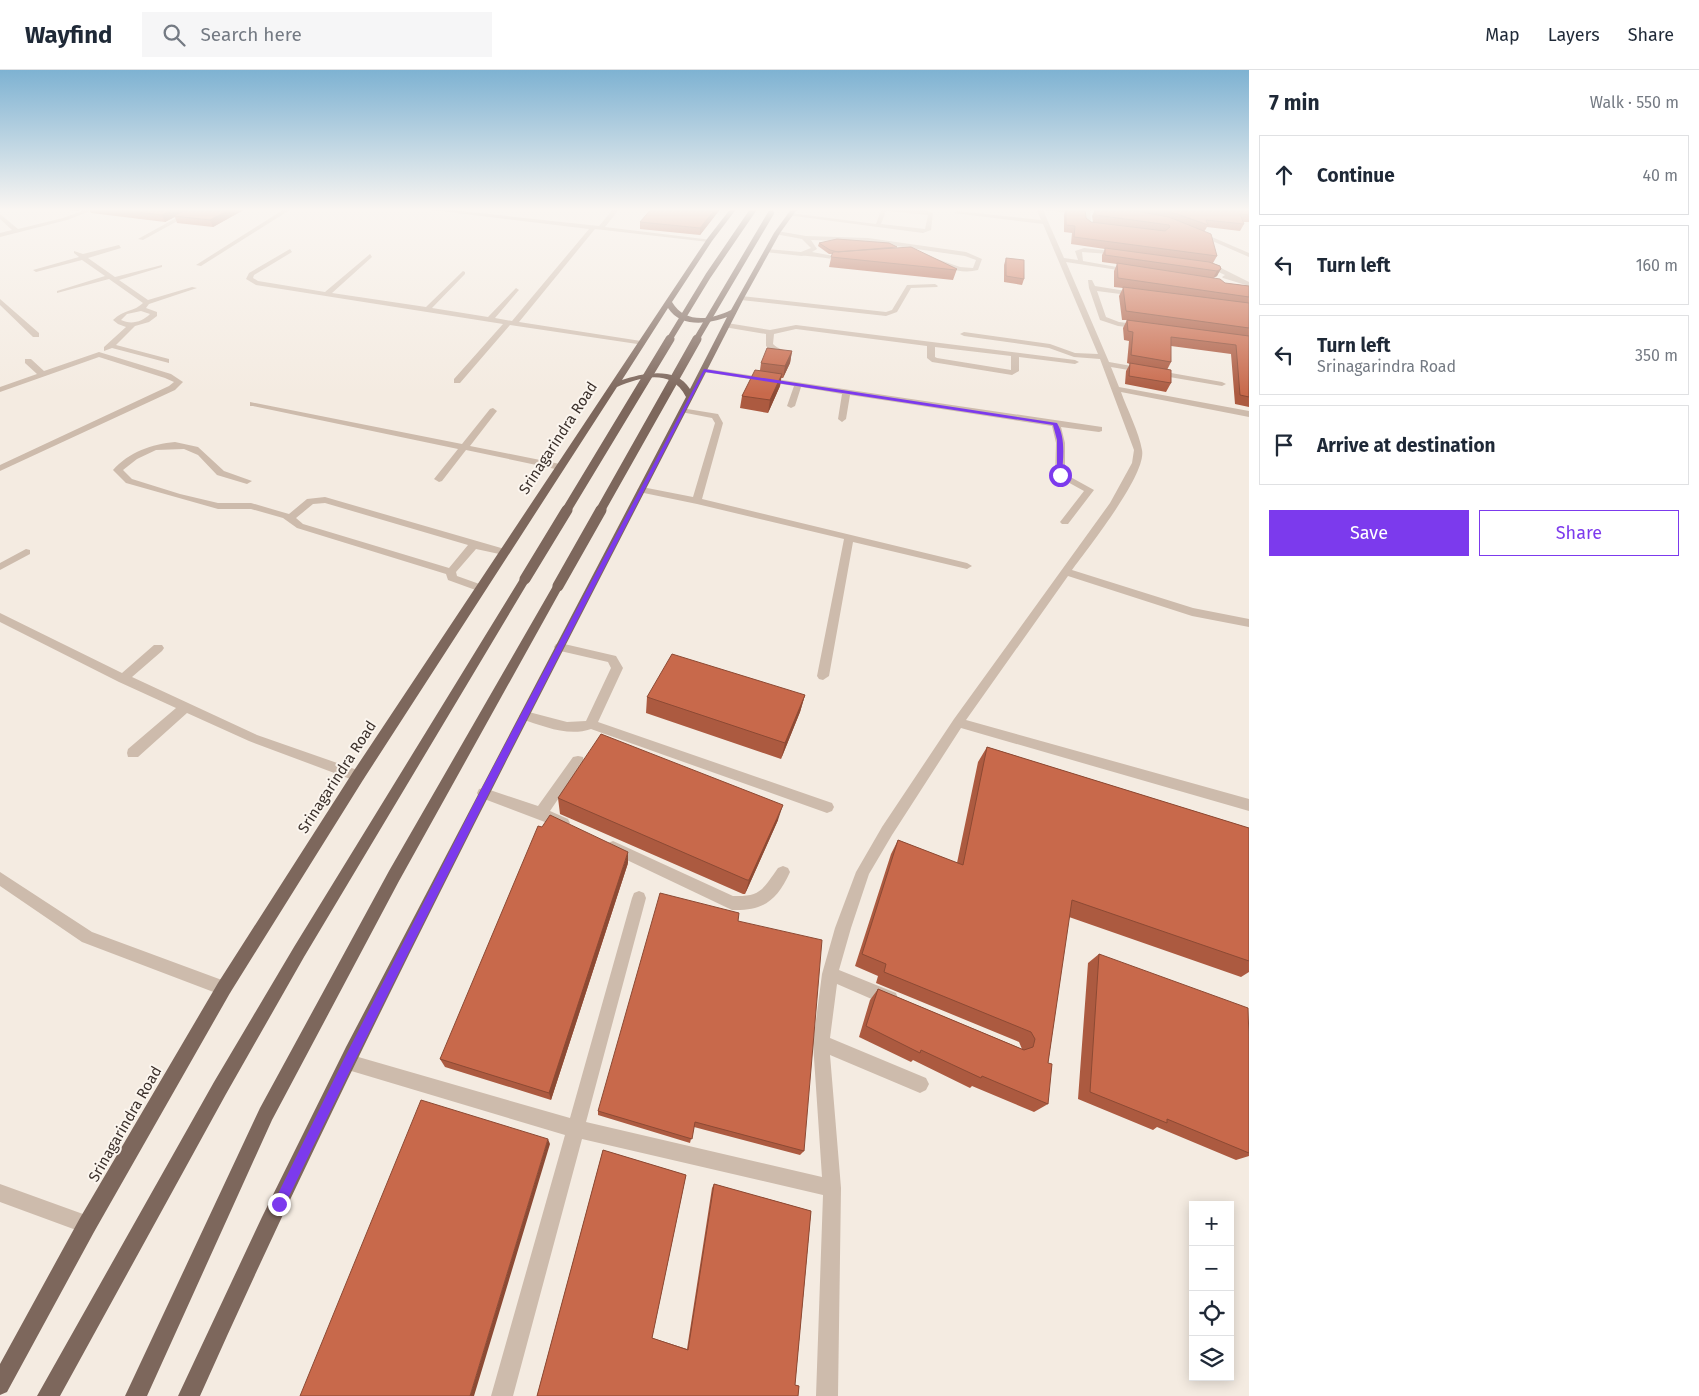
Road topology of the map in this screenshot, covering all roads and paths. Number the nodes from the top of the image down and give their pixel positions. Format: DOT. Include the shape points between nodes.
graph roads {
  1 [pos="102,270"];
  2 [pos="145,270"];
  3 [pos="258,270"];
  4 [pos="354,270"];
  5 [pos="558,270"];
  6 [pos="689,270"];
  7 [pos="712,270"];
  8 [pos="736,270"];
  9 [pos="757,270"];
  10 [pos="1066,270"];
  11 [pos="1107,270"];
  12 [pos="1220,270"];
  13 [pos="463,273"];
  14 [pos="1137,274"];
  15 [pos="113,278"];
  16 [pos="1233,278"];
  17 [pos="1217,279"];
  18 [pos="935,286"];
  19 [pos="1247,287"];
  20 [pos="194,288"];
  21 [pos="516,290"];
  22 [pos="59,292"];
  23 [pos="328,293"];
  24 [pos="1141,294"];
  25 [pos="741,298"];
  26 [pos="0,301"];
  27 [pos="668,302"];
  28 [pos="147,303"];
  29 [pos="141,309"];
  30 [pos="427,310"];
  31 [pos="735,311"];
  32 [pos="489,320"];
  33 [pos="132,324"];
  34 [pos="510,324"];
  35 [pos="727,325"];
  36 [pos="1146,328"];
  37 [pos="770,332"];
  38 [pos="964,334"];
  39 [pos="36,335"];
  40 [pos="641,343"];
  41 [pos="931,345"];
  42 [pos="112,346"];
  43 [pos="99,354"];
  44 [pos="786,355"];
  45 [pos="1015,356"];
  46 [pos="1104,360"];
  47 [pos="28,361"];
  48 [pos="166,361"];
  49 [pos="1075,362"];
  50 [pos="704,370"];
  51 [pos="42,374"];
  52 [pos="457,381"];
  53 [pos="1222,384"];
  54 [pos="798,385"];
  55 [pos="613,386"];
  56 [pos="1116,389"];
  57 [pos="0,390"];
  58 [pos="846,393"];
  59 [pos="253,404"];
  60 [pos="687,404"];
  61 [pos="790,406"];
  62 [pos="492,411"];
  63 [pos="1249,414"];
  64 [pos="842,419"];
  65 [pos="1055,424"];
  66 [pos="1100,429"];
  67 [pos="465,448"];
  68 [pos="560,467"];
  69 [pos="0,468"];
  70 [pos="439,479"];
  71 [pos="247,481"];
  72 [pos="642,490"];
  73 [pos="697,501"];
  74 [pos="290,518"];
  75 [pos="1065,522"];
  76 [pos="849,538"];
  77 [pos="476,544"];
  78 [pos="26,552"];
  79 [pos="504,552"];
  80 [pos="967,566"];
  81 [pos="0,567"];
  82 [pos="451,572"];
  83 [pos="1066,572"];
  84 [pos="481,588"];
  85 [pos="0,617"];
  86 [pos="1249,623"];
  87 [pos="560,647"];
  88 [pos="158,648"];
  89 [pos="823,676"];
  90 [pos="123,678"];
  91 [pos="185,707"];
  92 [pos="525,716"];
  93 [pos="958,722"];
  94 [pos="591,724"];
  95 [pos="133,752"];
  96 [pos="578,760"];
  97 [pos="358,776"];
  98 [pos="484,792"];
  99 [pos="1249,805"];
  100 [pos="827,807"];
  101 [pos="541,813"];
  102 [pos="576,830"];
  103 [pos="602,842"];
  104 [pos="783,872"];
  105 [pos="0,878"];
  106 [pos="639,898"];
  107 [pos="830,974"];
  108 [pos="224,988"];
  109 [pos="903,1004"];
  110 [pos="821,1043"];
  111 [pos="348,1062"];
  112 [pos="920,1084"];
  113 [pos="576,1129"];
  114 [pos="832,1188"];
  115 [pos="0,1193"];
  116 [pos="87,1225"];
  117 [pos="0,1385"];
  118 [pos="48,1396"];
  119 [pos="136,1396"];
  120 [pos="189,1396"];
  121 [pos="502,1396"];
  122 [pos="827,1396"];
  1 -- 15 [label="street"];
  2 -- 15 [label="street"];
  3 -- 23 [label="street" via="249,279 256,283"];
  4 -- 23 [label="street"];
  5 -- 34 [label="street"];
  6 -- 27 [label="main road, Srinagarindra Road"];
  7 -- 118 [label="main road, bridge" via="299,952"];
  8 -- 119 [label="main road, bridge" via="394,876 266,1114"];
  9 -- 25 [label="main road"];
  10 -- 46 [label="street"];
  11 -- 14 [label="street"];
  12 -- 16 [label="street"];
  13 -- 30 [label="street"];
  15 -- 22 [label="street"];
  15 -- 28 [label="street"];
  16 -- 17 [label="street"];
  16 -- 19 [label="street"];
  18 -- 25 [label="street" via="909,286 896,311 886,314"];
  20 -- 28 [label="street"];
  21 -- 32 [label="street"];
  23 -- 30 [label="street"];
  24 -- 36 [label="street" via="1091,285 1103,318"];
  25 -- 31 [label="main road"];
  26 -- 39 [label="street"];
  27 -- 31 [label="main road" via="675,314 695,320 715,319"];
  27 -- 40 [label="main road, Srinagarindra Road"];
  28 -- 29 [label="street"];
  29 -- 33 [label="street" via="154,314 148,321"];
  29 -- 33 [label="street" via="125,313 117,320"];
  30 -- 32 [label="street"];
  31 -- 35 [label="main road"];
  32 -- 34 [label="street"];
  33 -- 42 [label="street"];
  34 -- 40 [label="street"];
  34 -- 52 [label="street"];
  35 -- 37 [label="street"];
  35 -- 50 [label="main road"];
  37 -- 41 [label="street" via="796,327 809,332"];
  37 -- 44 [label="street" via="769,344"];
  38 -- 46 [label="street" via="1050,346 1074,355"];
  40 -- 55 [label="main road, Srinagarindra Road"];
  41 -- 45 [label="street"];
  41 -- 45 [label="street" via="931,358 935,360 1012,373 1015,371"];
  42 -- 43 [label="street"];
  42 -- 48 [label="street"];
  43 -- 51 [label="street"];
  43 -- 69 [label="street" via="179,382"];
  45 -- 49 [label="street"];
  46 -- 53 [label="street"];
  46 -- 56 [label="street"];
  47 -- 51 [label="street"];
  50 -- 54 [label="street"];
  50 -- 60 [label="main road"];
  51 -- 57 [label="street"];
  54 -- 58 [label="street"];
  54 -- 61 [label="street"];
  55 -- 60 [label="main road" via="636,377 663,376 681,383"];
  55 -- 68 [label="main road, Srinagarindra Road"];
  56 -- 63 [label="street"];
  56 -- 83 [label="street" via="1138,450 1137,463 1115,504"];
  58 -- 64 [label="street"];
  58 -- 65 [label="street"];
  59 -- 67 [label="street"];
  60 -- 72 [label="main road"];
  60 -- 73 [label="street" via="715,416 719,423"];
  62 -- 67 [label="street"];
  65 -- 66 [label="street"];
  65 -- 75 [label="street" via="1060,440 1060,475 1088,490"];
  67 -- 68 [label="street"];
  67 -- 70 [label="street"];
  68 -- 79 [label="main road, Srinagarindra Road"];
  71 -- 74 [label="street" via="219,472 196,450 176,445 139,454 118,470 129,481 177,496 218,506 251,506"];
  72 -- 73 [label="street"];
  72 -- 87 [label="main road"];
  73 -- 76 [label="street"];
  74 -- 77 [label="street" via="310,501 325,500"];
  74 -- 82 [label="street" via="300,526"];
  76 -- 80 [label="street"];
  76 -- 89 [label="street"];
  77 -- 79 [label="street"];
  77 -- 82 [label="street"];
  78 -- 81 [label="street"];
  79 -- 84 [label="main road, Srinagarindra Road"];
  82 -- 84 [label="street" via="452,578"];
  83 -- 86 [label="street" via="1192,612"];
  83 -- 93 [label="street"];
  84 -- 97 [label="main road, Srinagarindra Road"];
  85 -- 90 [label="street"];
  87 -- 92 [label="main road"];
  87 -- 94 [label="street" via="612,659 617,668"];
  88 -- 90 [label="street"];
  90 -- 91 [label="street"];
  91 -- 95 [label="street"];
  91 -- 97 [label="street" via="253,738"];
  92 -- 94 [label="street" via="574,728"];
  92 -- 98 [label="main road"];
  93 -- 99 [label="street"];
  93 -- 107 [label="street" via="863,872"];
  94 -- 100 [label="street"];
  96 -- 101 [label="street"];
  97 -- 108 [label="main road, Srinagarindra Road"];
  98 -- 101 [label="street"];
  98 -- 111 [label="main road"];
  101 -- 102 [label="street"];
  103 -- 104 [label="street" via="732,903 750,904 764,900"];
  105 -- 108 [label="street" via="87,937"];
  106 -- 113 [label="street"];
  107 -- 109 [label="street"];
  107 -- 110 [label="street"];
  108 -- 116 [label="main road, Srinagarindra Road"];
  110 -- 112 [label="street"];
  110 -- 114 [label="street"];
  111 -- 113 [label="street"];
  111 -- 120 [label="main road"];
  113 -- 114 [label="street"];
  113 -- 121 [label="street"];
  114 -- 122 [label="street"];
  115 -- 116 [label="street"];
  116 -- 117 [label="main road, Srinagarindra Road"];
}
